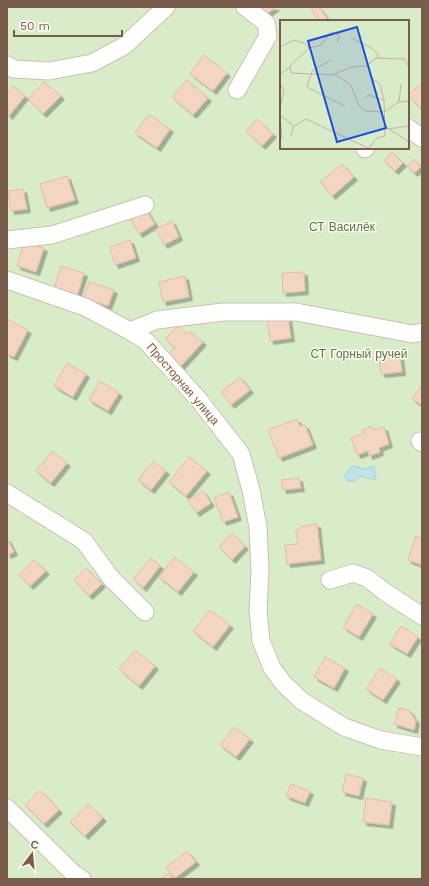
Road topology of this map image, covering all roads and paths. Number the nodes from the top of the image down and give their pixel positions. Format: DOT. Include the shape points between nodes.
graph roads {
  1 [pos="166,7"];
  2 [pos="245,7"];
  3 [pos="7,66"];
  4 [pos="237,90"];
  5 [pos="409,129"];
  6 [pos="422,138"];
  7 [pos="145,205"];
  8 [pos="7,240"];
  9 [pos="7,280"];
  10 [pos="130,331"];
  11 [pos="422,332"];
  12 [pos="7,493"];
  13 [pos="330,580"];
  14 [pos="145,612"];
  15 [pos="422,616"];
  16 [pos="422,747"];
  17 [pos="7,808"];
  18 [pos="82,879"];
  1 -- 3 [label="street" via="124,46 92,63 49,71 14,69"];
  2 -- 4 [label="street" via="266,23 268,36"];
  5 -- 6 [label="street"];
  7 -- 8 [label="street" via="52,235"];
  9 -- 10 [label="street, Просторная улица" via="85,307"];
  10 -- 11 [label="street" via="157,320 223,312 296,312 412,334"];
  10 -- 16 [label="street, Просторная улица" via="146,341 199,400 241,454 258,527 258,610 261,641 272,668 302,701 344,727 381,740"];
  12 -- 14 [label="street" via="84,541 110,578"];
  13 -- 15 [label="street" via="353,573 367,578"];
  17 -- 18 [label="street"];
}
